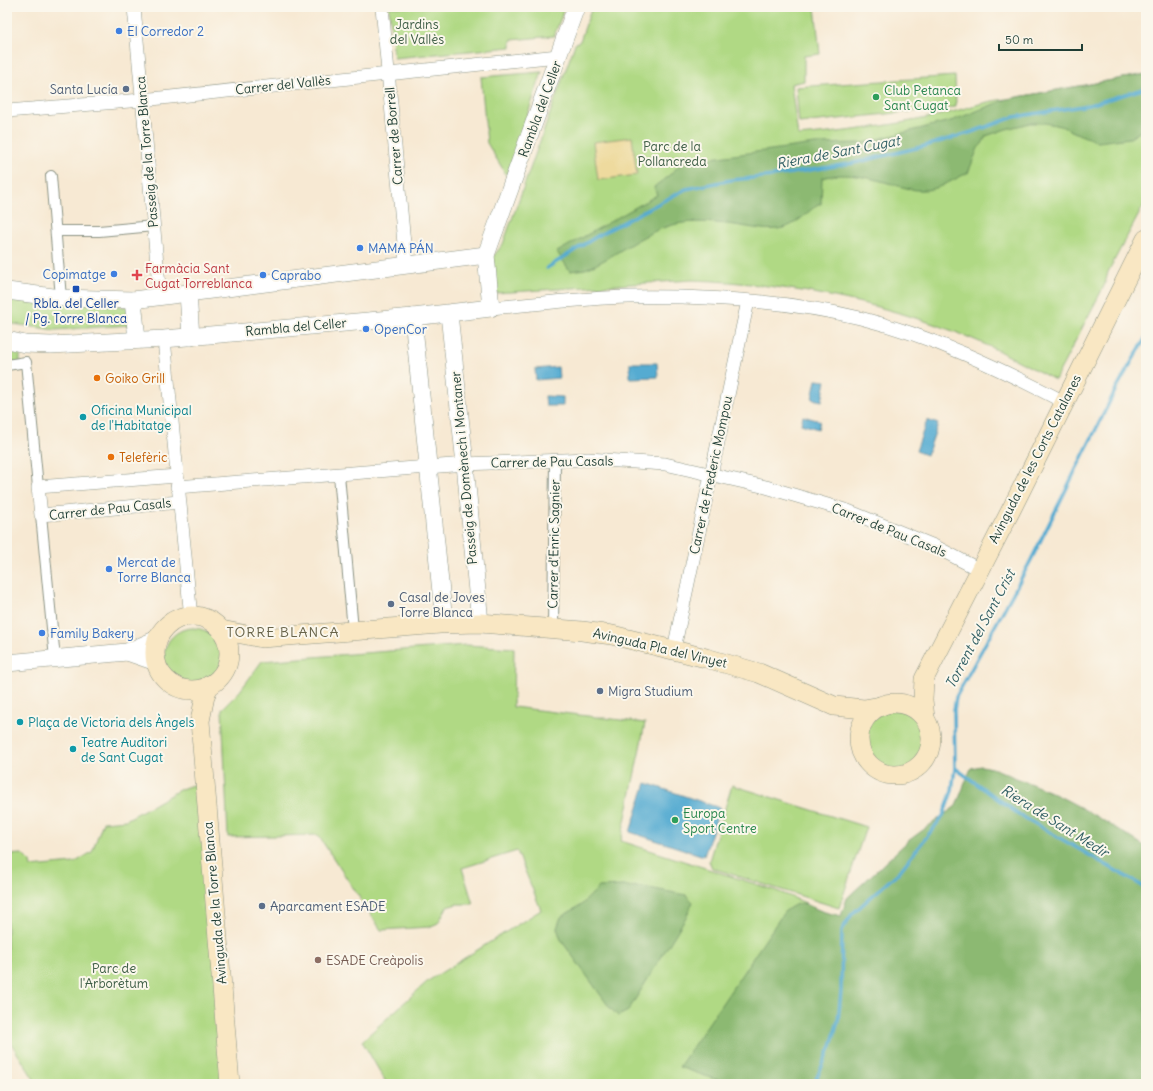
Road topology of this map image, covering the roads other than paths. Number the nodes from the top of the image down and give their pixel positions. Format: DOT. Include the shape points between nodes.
graph roads {
  1 [pos="134,7"];
  2 [pos="382,7"];
  3 [pos="576,7"];
  4 [pos="558,56"];
  5 [pos="389,75"];
  6 [pos="142,100"];
  7 [pos="7,111"];
  8 [pos="52,176"];
  9 [pos="154,226"];
  10 [pos="56,231"];
  11 [pos="1146,239"];
  12 [pos="486,255"];
  13 [pos="406,266"];
  14 [pos="7,291"];
  15 [pos="188,293"];
  16 [pos="160,297"];
  17 [pos="61,298"];
  18 [pos="133,300"];
  19 [pos="748,301"];
  20 [pos="491,308"];
  21 [pos="448,314"];
  22 [pos="413,317"];
  23 [pos="192,337"];
  24 [pos="164,339"];
  25 [pos="7,340"];
  26 [pos="137,340"];
  27 [pos="7,365"];
  28 [pos="1064,402"];
  29 [pos="555,461"];
  30 [pos="465,464"];
  31 [pos="427,468"];
  32 [pos="339,475"];
  33 [pos="711,475"];
  34 [pos="177,482"];
  35 [pos="38,487"];
  36 [pos="179,502"];
  37 [pos="41,515"];
  38 [pos="980,570"];
  39 [pos="191,618"];
  40 [pos="480,623"];
  41 [pos="440,624"];
  42 [pos="553,628"];
  43 [pos="222,630"];
  44 [pos="353,630"];
  45 [pos="262,638"];
  46 [pos="157,639"];
  47 [pos="674,649"];
  48 [pos="127,652"];
  49 [pos="55,659"];
  50 [pos="229,659"];
  51 [pos="156,662"];
  52 [pos="7,663"];
  53 [pos="924,679"];
  54 [pos="209,685"];
  55 [pos="180,688"];
  56 [pos="888,704"];
  57 [pos="834,706"];
  58 [pos="925,718"];
  59 [pos="200,721"];
  60 [pos="860,737"];
  61 [pos="230,1084"];
  1 -- 6 [label="street, Passeig de la Torre Blanca"];
  2 -- 5 [label="street, Carrer de Borrell"];
  3 -- 4 [label="street, Rambla del Celler"];
  4 -- 5 [label="street, Carrer del Vallès"];
  4 -- 12 [label="street, Rambla del Celler"];
  5 -- 6 [label="street, Carrer del Vallès"];
  5 -- 13 [label="street, Carrer de Borrell"];
  6 -- 7 [label="street, Carrer del Vallès"];
  6 -- 9 [label="street, Passeig de la Torre Blanca"];
  8 -- 10 [label="street"];
  9 -- 10 [label="street" via="99,231"];
  9 -- 16 [label="street, Passeig de la Torre Blanca"];
  10 -- 17 [label="street"];
  11 -- 28 [label="main road, Avinguda de les Corts Catalanes"];
  12 -- 13 [label="street"];
  12 -- 20 [label="street, Rambla del Celler"];
  13 -- 15 [label="street"];
  14 -- 17 [label="street"];
  15 -- 16 [label="street"];
  15 -- 23 [label="street"];
  16 -- 18 [label="street"];
  17 -- 18 [label="street"];
  18 -- 26 [label="street"];
  19 -- 20 [label="street" via="628,297"];
  19 -- 28 [label="street" via="860,318 917,335 979,359"];
  19 -- 33 [label="street, Carrer de Frederic Mompou"];
  20 -- 21 [label="street, Rambla del Celler"];
  21 -- 22 [label="street, Rambla del Celler"];
  21 -- 30 [label="street, Passeig de Domènech i Montaner"];
  22 -- 23 [label="street, Rambla del Celler"];
  22 -- 31 [label="street"];
  23 -- 24 [label="street, Rambla del Celler"];
  24 -- 26 [label="street, Rambla del Celler"];
  24 -- 34 [label="street"];
  25 -- 26 [label="street, Rambla del Celler" via="51,345"];
  27 -- 35 [label="street" via="26,362"];
  28 -- 38 [label="main road, Avinguda de les Corts Catalanes"];
  29 -- 30 [label="street, Carrer de Pau Casals"];
  29 -- 33 [label="street, Carrer de Pau Casals" via="588,459 665,464"];
  29 -- 42 [label="street, Carrer d'Enric Sagnier"];
  30 -- 31 [label="street, Carrer de Pau Casals"];
  30 -- 40 [label="street, Passeig de Domènech i Montaner"];
  31 -- 32 [label="street, Carrer de Pau Casals"];
  31 -- 41 [label="street" via="443,612"];
  32 -- 34 [label="street, Carrer de Pau Casals"];
  32 -- 44 [label="street"];
  33 -- 38 [label="street, Carrer de Pau Casals" via="766,487 848,511 934,546"];
  33 -- 47 [label="street, Carrer de Frederic Mompou"];
  34 -- 35 [label="street, Carrer de Pau Casals"];
  34 -- 36 [label="street"];
  35 -- 37 [label="street, Carrer de Pau Casals"];
  36 -- 37 [label="street, Carrer de Pau Casals"];
  36 -- 39 [label="street"];
  37 -- 49 [label="street"];
  38 -- 53 [label="main road, Avinguda de les Corts Catalanes"];
  39 -- 43 [label="main road" via="209,621"];
  39 -- 46 [label="main road" via="178,620 168,626"];
  40 -- 41 [label="main road, Avinguda Pla del Vinyet"];
  40 -- 42 [label="main road, Avinguda Pla del Vinyet"];
  41 -- 44 [label="main road, Avinguda Pla del Vinyet"];
  42 -- 47 [label="main road, Avinguda Pla del Vinyet" via="612,635"];
  43 -- 45 [label="main road, Avinguda Pla del Vinyet"];
  43 -- 50 [label="main road" via="228,640"];
  44 -- 45 [label="main road, Avinguda Pla del Vinyet"];
  45 -- 50 [label="main road, Avinguda Pla del Vinyet" via="248,644"];
  46 -- 48 [label="street"];
  46 -- 51 [label="main road"];
  47 -- 57 [label="main road, Avinguda Pla del Vinyet" via="759,673"];
  48 -- 49 [label="street"];
  48 -- 51 [label="street"];
  49 -- 52 [label="street"];
  50 -- 54 [label="main road" via="224,671"];
  51 -- 55 [label="main road" via="163,676"];
  53 -- 56 [label="main road, Avinguda de les Corts Catalanes"];
  53 -- 58 [label="main road, Avinguda de les Corts Catalanes" via="922,700"];
  54 -- 55 [label="main road" via="196,690"];
  54 -- 59 [label="main road, Avinguda de la Torre Blanca"];
  55 -- 59 [label="main road, Avinguda de la Torre Blanca"];
  56 -- 57 [label="main road, Avinguda Pla del Vinyet" via="864,709"];
  56 -- 58 [label="main road" via="911,705"];
  56 -- 60 [label="main road" via="867,716"];
  57 -- 60 [label="main road, Avinguda Pla del Vinyet"];
  58 -- 60 [label="main road" via="931,734 928,754 923,762 906,774 886,774 873,767 864,756"];
  59 -- 61 [label="main road, Avinguda de la Torre Blanca"];
}
